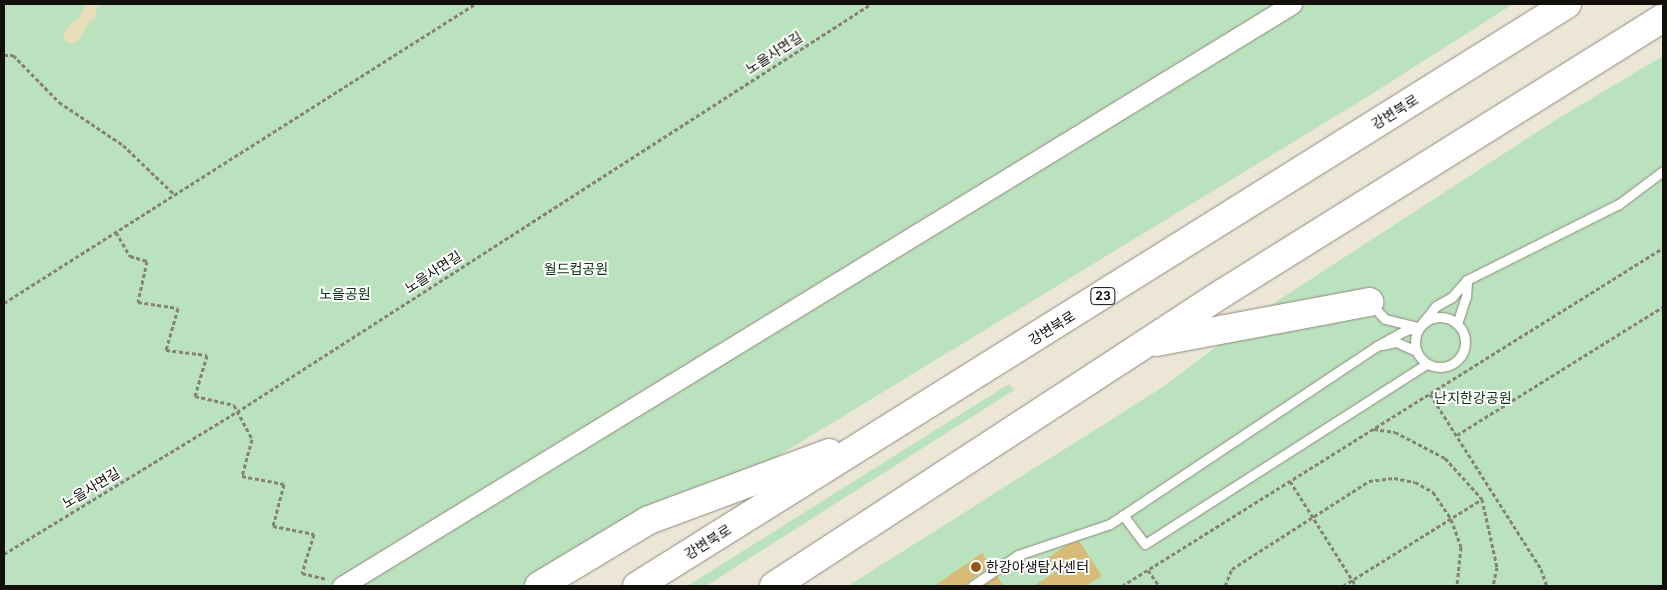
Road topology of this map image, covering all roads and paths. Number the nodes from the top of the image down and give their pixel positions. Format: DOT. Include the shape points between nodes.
graph roads {
  1 [pos="475,4"];
  2 [pos="871,4"];
  3 [pos="1292,4"];
  4 [pos="1567,4"];
  5 [pos="1663,18"];
  6 [pos="4,55"];
  7 [pos="1663,171"];
  8 [pos="175,195"];
  9 [pos="116,232"];
  10 [pos="1663,248"];
  11 [pos="1467,280"];
  12 [pos="1369,302"];
  13 [pos="4,303"];
  14 [pos="1663,307"];
  15 [pos="1457,324"];
  16 [pos="1419,327"];
  17 [pos="1142,344"];
  18 [pos="1377,346"];
  19 [pos="1416,351"];
  20 [pos="1426,364"];
  21 [pos="1430,394"];
  22 [pos="237,412"];
  23 [pos="1374,429"];
  24 [pos="887,432"];
  25 [pos="1457,435"];
  26 [pos="1290,481"];
  27 [pos="1482,499"];
  28 [pos="1123,515"];
  29 [pos="1313,517"];
  30 [pos="1451,518"];
  31 [pos="4,554"];
  32 [pos="1148,570"];
  33 [pos="1352,580"];
  34 [pos="344,585"];
  35 [pos="777,585"];
  36 [pos="538,586"];
  37 [pos="637,586"];
  38 [pos="972,586"];
  39 [pos="1122,586"];
  40 [pos="1159,586"];
  41 [pos="1225,586"];
  42 [pos="1343,586"];
  43 [pos="1356,586"];
  44 [pos="1457,586"];
  45 [pos="1493,586"];
  46 [pos="1547,586"];
  1 -- 8 [label="path"];
  2 -- 22 [label="path, 노을사면길"];
  3 -- 34 [label="street"];
  4 -- 24 [label="highway, 강변북로 / 23"];
  5 -- 17 [label="highway"];
  6 -- 8 [label="path" via="13,55 60,102 123,145"];
  7 -- 11 [label="lane" via="1619,204"];
  8 -- 9 [label="path"];
  9 -- 13 [label="path"];
  9 -- 22 [label="path" via="130,256 147,261 138,302 178,308 166,350 207,355 195,396 234,405"];
  10 -- 21 [label="path"];
  11 -- 15 [label="lane" via="1466,296"];
  11 -- 16 [label="lane" via="1452,297 1436,306"];
  12 -- 16 [label="lane" via="1385,320"];
  12 -- 17 [label="highway"];
  14 -- 25 [label="path"];
  15 -- 16 [label="lane" via="1450,319 1433,317"];
  15 -- 20 [label="lane" via="1465,338 1462,355 1450,366 1442,368"];
  16 -- 18 [label="lane" via="1404,330"];
  16 -- 19 [label="lane" via="1415,335"];
  17 -- 35 [label="highway"];
  18 -- 19 [label="lane" via="1396,342"];
  18 -- 28 [label="lane"];
  19 -- 20 [label="lane"];
  20 -- 28 [label="lane" via="1145,544"];
  21 -- 23 [label="path"];
  21 -- 25 [label="path"];
  22 -- 31 [label="path, 노을사면길"];
  22 -- 34 [label="path" via="252,439 242,476 284,484 274,526 314,534 302,574"];
  23 -- 26 [label="path"];
  23 -- 27 [label="path" via="1395,432 1445,458"];
  24 -- 36 [label="highway" via="649,520"];
  24 -- 37 [label="highway, 강변북로 / 23"];
  25 -- 46 [label="path" via="1541,569"];
  26 -- 29 [label="path"];
  26 -- 32 [label="path"];
  27 -- 30 [label="path"];
  27 -- 45 [label="path" via="1497,567"];
  28 -- 38 [label="lane" via="1110,524 1018,555"];
  29 -- 30 [label="path" via="1369,481 1394,478 1415,482 1433,492"];
  29 -- 33 [label="path"];
  29 -- 41 [label="path" via="1232,569"];
  30 -- 33 [label="path"];
  30 -- 44 [label="path" via="1461,547"];
  32 -- 39 [label="path"];
  32 -- 40 [label="path"];
  33 -- 42 [label="path"];
  33 -- 43 [label="path"];
}
